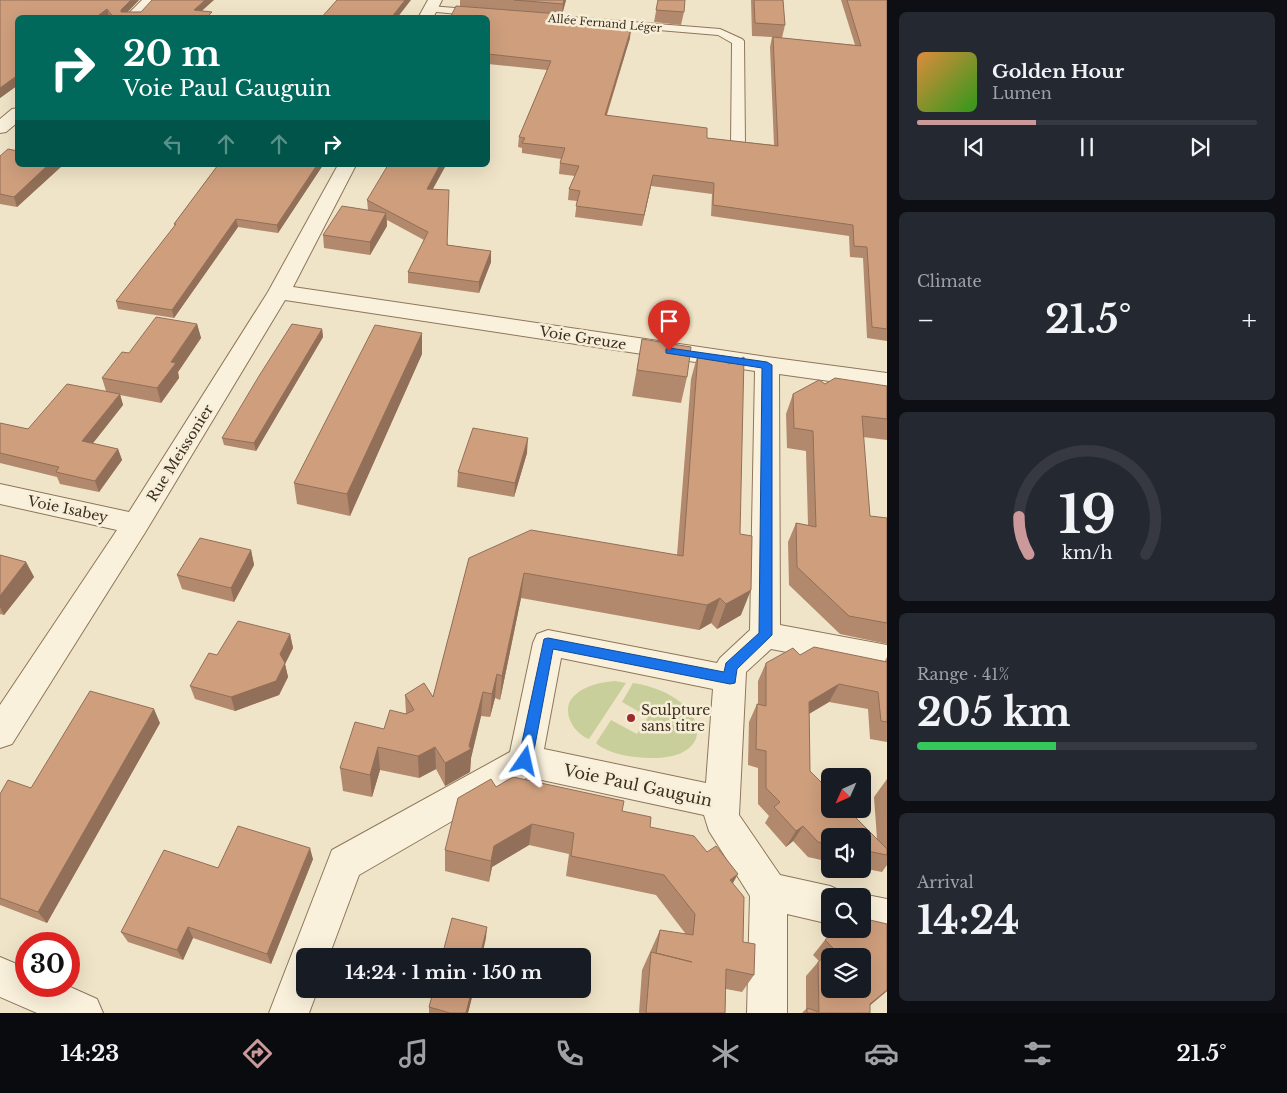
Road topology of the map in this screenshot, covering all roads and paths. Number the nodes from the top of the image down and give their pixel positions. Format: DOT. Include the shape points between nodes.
graph roads {
  1 [pos="151,0"];
  2 [pos="430,9"];
  3 [pos="493,14"];
  4 [pos="134,15"];
  5 [pos="522,16"];
  6 [pos="15,116"];
  7 [pos="0,128"];
  8 [pos="738,146"];
  9 [pos="346,167"];
  10 [pos="279,292"];
  11 [pos="767,365"];
  12 [pos="887,381"];
  13 [pos="0,494"];
  14 [pos="136,524"];
  15 [pos="765,635"];
  16 [pos="887,658"];
  17 [pos="730,679"];
  18 [pos="0,733"];
  19 [pos="525,761"];
  20 [pos="722,803"];
  21 [pos="769,891"];
  22 [pos="821,903"];
  23 [pos="871,914"];
  24 [pos="887,918"];
  25 [pos="313,948"];
  26 [pos="0,977"];
  27 [pos="296,992"];
  28 [pos="83,1013"];
  29 [pos="288,1013"];
  30 [pos="767,1013"];
  1 -- 4 [label="street"];
  2 -- 3 [label="lane"];
  5 -- 8 [label="lane, Allée Fernand Léger" via="720,32 738,41"];
  6 -- 7 [label="street"];
  9 -- 10 [label="street, Rue Meissonier"];
  10 -- 11 [label="street, Voie Greuze"];
  10 -- 14 [label="street, Rue Meissonier"];
  11 -- 12 [label="street, Voie Greuze"];
  11 -- 15 [label="street"];
  13 -- 14 [label="street, Voie Isabey"];
  14 -- 18 [label="street, Rue Meissonier"];
  15 -- 16 [label="street"];
  15 -- 17 [label="street, Voie Paul Gauguin" via="731,667"];
  17 -- 19 [label="street" via="548,643"];
  17 -- 20 [label="street, Voie Paul Gauguin"];
  19 -- 20 [label="street, Voie Paul Gauguin"];
  19 -- 25 [label="street" via="345,863"];
  20 -- 21 [label="street, Voie Paul Gauguin" via="720,819"];
  21 -- 22 [label="street"];
  21 -- 30 [label="street"];
  23 -- 24 [label="street"];
  26 -- 28 [label="street"];
  27 -- 29 [label="street"];
}
